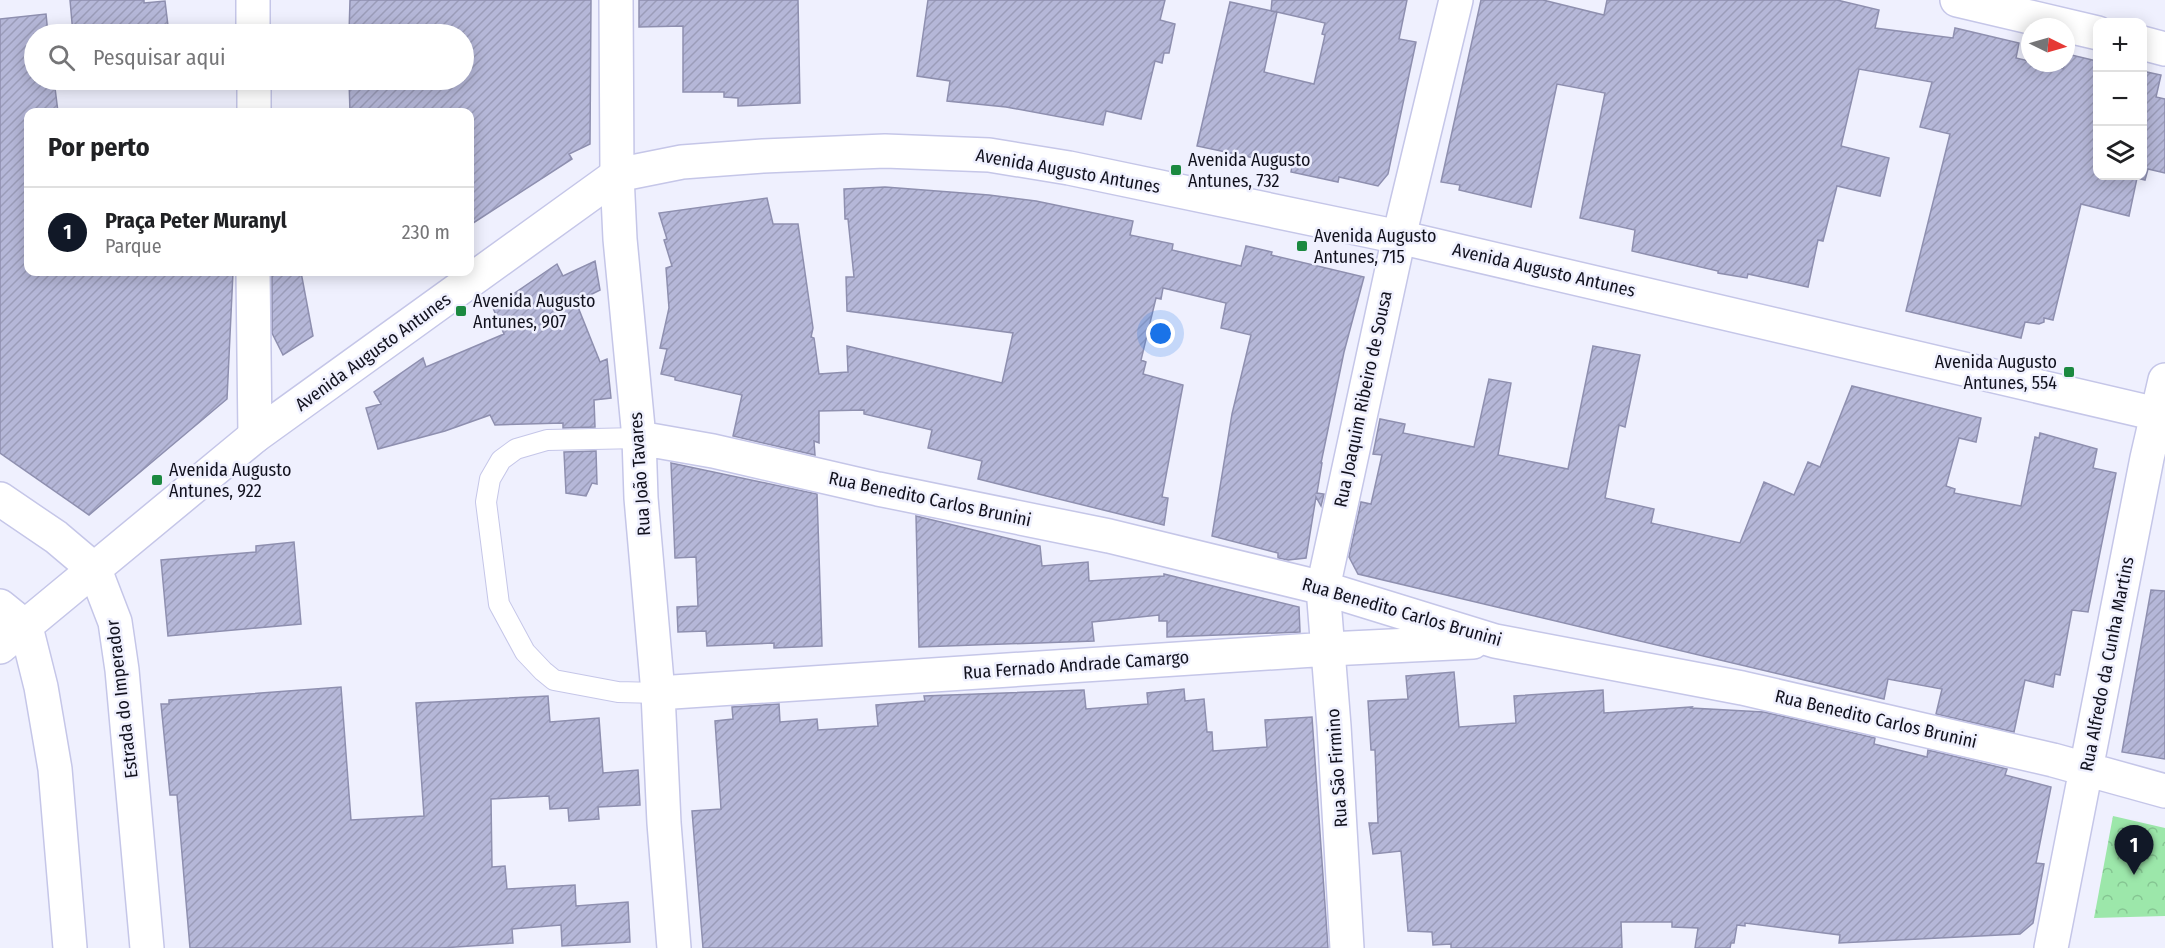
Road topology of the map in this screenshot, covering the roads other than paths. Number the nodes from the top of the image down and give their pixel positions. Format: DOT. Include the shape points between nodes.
graph roads {
  1 [pos="253,0"];
  2 [pos="616,0"];
  3 [pos="1456,0"];
  4 [pos="1957,0"];
  5 [pos="253,24"];
  6 [pos="2093,32"];
  7 [pos="2147,45"];
  8 [pos="2165,49"];
  9 [pos="254,90"];
  10 [pos="254,108"];
  11 [pos="617,175"];
  12 [pos="1399,237"];
  13 [pos="253,276"];
  14 [pos="2165,380"];
  15 [pos="2161,415"];
  16 [pos="255,436"];
  17 [pos="639,438"];
  18 [pos="0,499"];
  19 [pos="94,570"];
  20 [pos="1323,588"];
  21 [pos="0,606"];
  22 [pos="26,627"];
  23 [pos="1495,641"];
  24 [pos="0,647"];
  25 [pos="1329,649"];
  26 [pos="658,693"];
  27 [pos="2087,770"];
  28 [pos="2165,791"];
  29 [pos="70,948"];
  30 [pos="147,948"];
  31 [pos="674,948"];
  32 [pos="1347,948"];
  33 [pos="2051,948"];
  1 -- 5 [label="street"];
  2 -- 11 [label="street, Rua João Tavares"];
  3 -- 12 [label="street, Rua Joaquim Ribeiro de Sousa"];
  4 -- 6 [label="street"];
  7 -- 8 [label="street"];
  9 -- 10 [label="street"];
  11 -- 12 [label="street, Avenida Augusto Antunes" via="682,162 763,156 885,151 989,155"];
  11 -- 16 [label="street, Avenida Augusto Antunes"];
  11 -- 17 [label="street, Rua João Tavares"];
  12 -- 15 [label="street, Avenida Augusto Antunes"];
  12 -- 20 [label="street, Rua Joaquim Ribeiro de Sousa"];
  13 -- 16 [label="street"];
  14 -- 15 [label="street, Rua Alfredo da Cunha Martins"];
  15 -- 27 [label="street, Rua Alfredo da Cunha Martins"];
  16 -- 19 [label="street, Avenida Augusto Antunes"];
  17 -- 20 [label="street, Rua Benedito Carlos Brunini" via="1109,536"];
  17 -- 26 [label="street, Rua João Tavares"];
  17 -- 26 [label="lane" via="548,440 516,449 501,460 490,479 486,502 499,604 525,652 554,680 618,692"];
  18 -- 19 [label="street, Estrada do Imperador" via="56,537"];
  19 -- 22 [label="street, Avenida Augusto Antunes"];
  19 -- 30 [label="street, Estrada do Imperador" via="115,622"];
  20 -- 23 [label="street, Rua Benedito Carlos Brunini"];
  20 -- 25 [label="street, Rua São Firmino"];
  21 -- 22 [label="street"];
  22 -- 24 [label="street, Avenida Augusto Antunes"];
  22 -- 29 [label="street" via="55,769"];
  23 -- 25 [label="street, Rua Fernado Andrade Camargo"];
  23 -- 27 [label="street, Rua Benedito Carlos Brunini" via="1742,688"];
  25 -- 26 [label="street, Rua Fernado Andrade Camargo"];
  25 -- 32 [label="street, Rua São Firmino"];
  26 -- 31 [label="street, Rua João Tavares"];
  27 -- 28 [label="street, Rua Benedito Carlos Brunini"];
  27 -- 33 [label="street, Rua Alfredo da Cunha Martins"];
}
